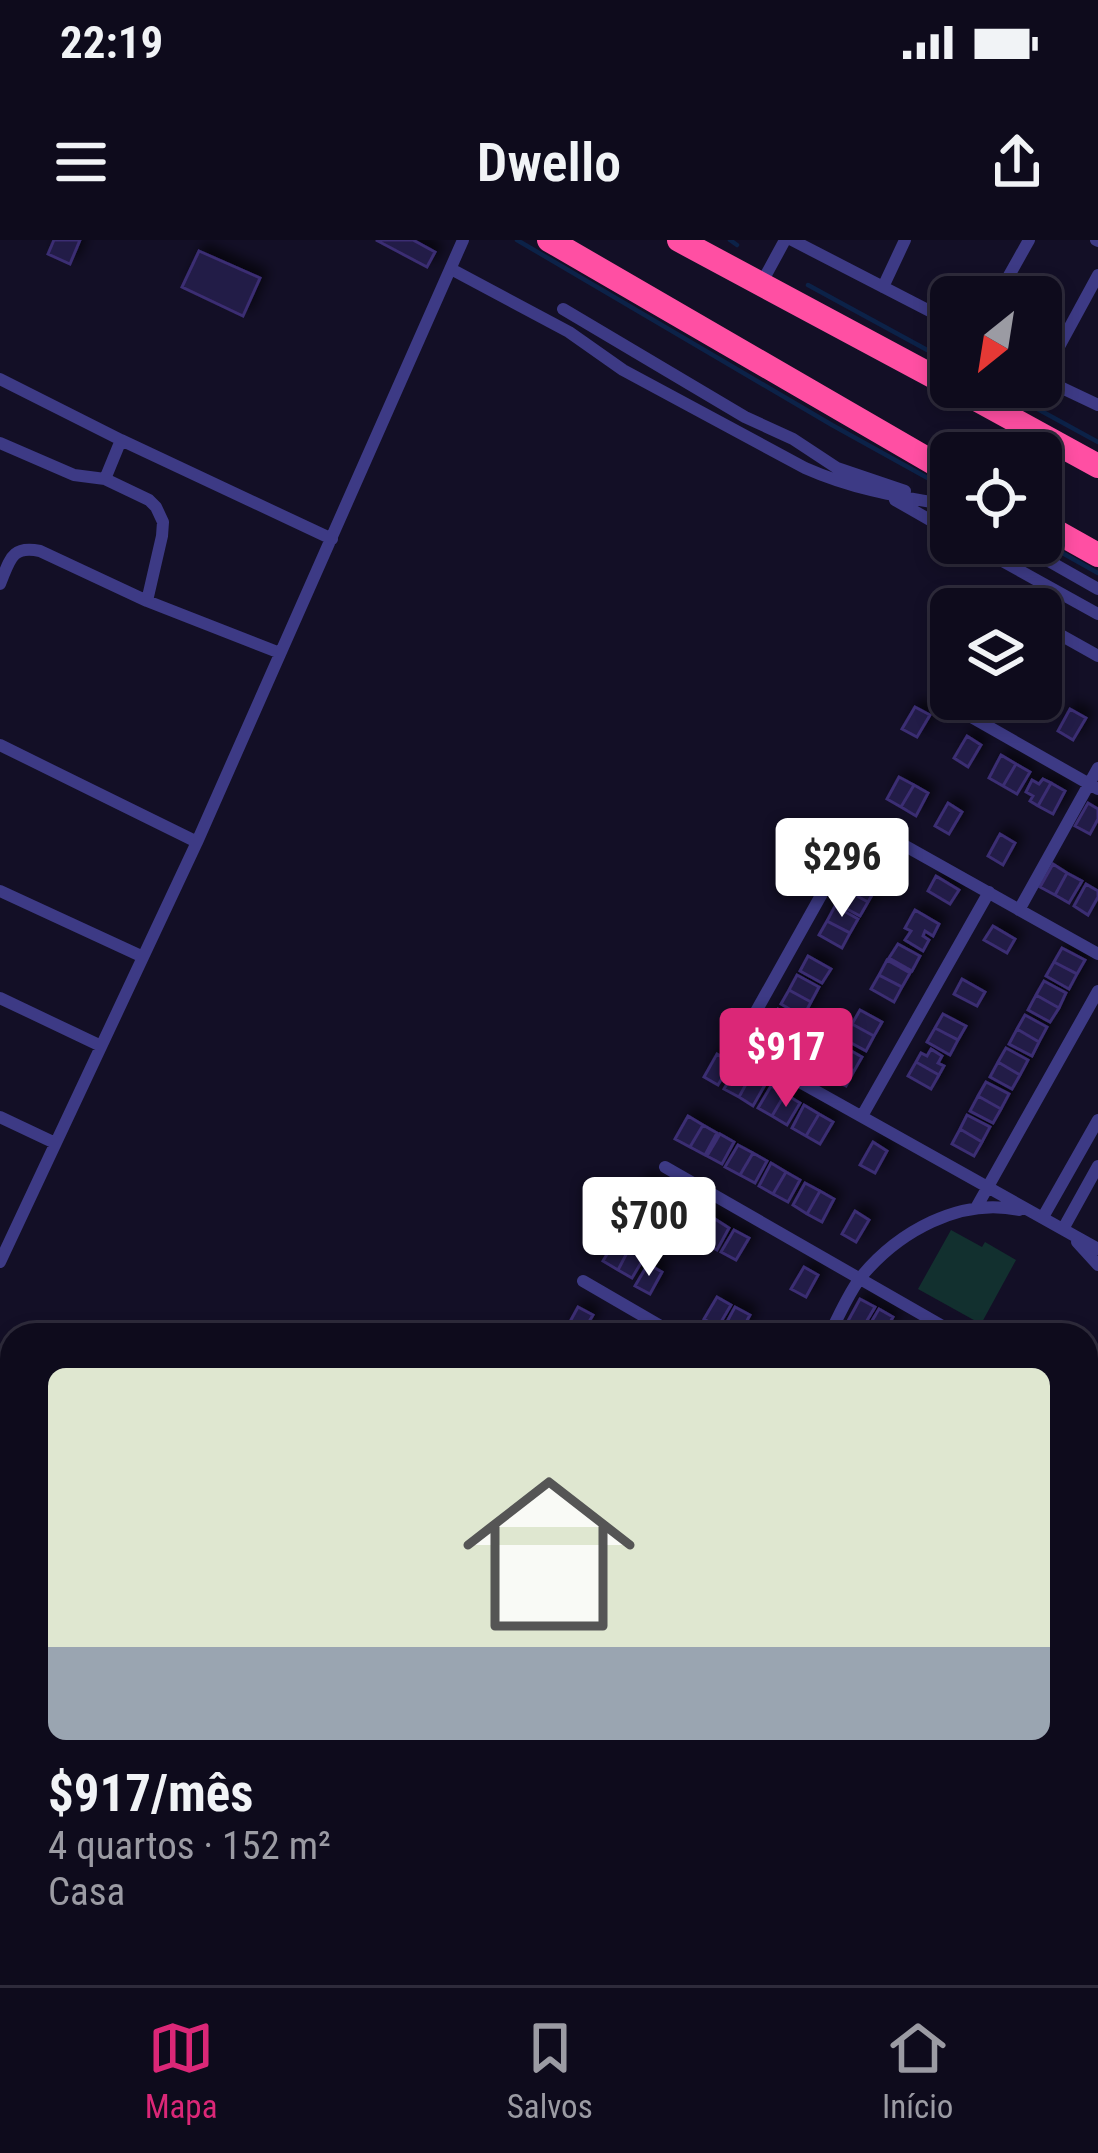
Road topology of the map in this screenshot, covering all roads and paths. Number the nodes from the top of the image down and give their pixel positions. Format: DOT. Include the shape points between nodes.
graph roads {
  1 [pos="463,240"];
  2 [pos="549,240"];
  3 [pos="679,240"];
  4 [pos="788,240"];
  5 [pos="905,240"];
  6 [pos="1029,240"];
  7 [pos="809,244"];
  8 [pos="451,269"];
  9 [pos="1098,275"];
  10 [pos="1009,276"];
  11 [pos="761,284"];
  12 [pos="883,287"];
  13 [pos="563,309"];
  14 [pos="930,311"];
  15 [pos="1062,340"];
  16 [pos="930,374"];
  17 [pos="0,379"];
  18 [pos="1062,388"];
  19 [pos="1098,405"];
  20 [pos="1009,408"];
  21 [pos="121,440"];
  22 [pos="0,442"];
  23 [pos="930,461"];
  24 [pos="1098,466"];
  25 [pos="105,479"];
  26 [pos="884,494"];
  27 [pos="930,500"];
  28 [pos="930,503"];
  29 [pos="930,520"];
  30 [pos="1062,535"];
  31 [pos="332,539"];
  32 [pos="1098,555"];
  33 [pos="1008,564"];
  34 [pos="1054,564"];
  35 [pos="0,584"];
  36 [pos="1098,589"];
  37 [pos="147,601"];
  38 [pos="1098,614"];
  39 [pos="1062,636"];
  40 [pos="280,653"];
  41 [pos="1098,656"];
  42 [pos="977,720"];
  43 [pos="0,745"];
  44 [pos="1098,768"];
  45 [pos="1094,786"];
  46 [pos="197,842"];
  47 [pos="0,891"];
  48 [pos="988,892"];
  49 [pos="1019,910"];
  50 [pos="1098,954"];
  51 [pos="142,956"];
  52 [pos="1098,991"];
  53 [pos="0,998"];
  54 [pos="101,1046"];
  55 [pos="862,1116"];
  56 [pos="0,1117"];
  57 [pos="1098,1120"];
  58 [pos="55,1143"];
  59 [pos="1098,1166"];
  60 [pos="665,1167"];
  61 [pos="988,1187"];
  62 [pos="976,1208"];
  63 [pos="1043,1217"];
  64 [pos="1063,1229"];
  65 [pos="6,1235"];
  66 [pos="1098,1249"];
  67 [pos="0,1262"];
  68 [pos="1098,1265"];
  69 [pos="860,1279"];
  70 [pos="583,1282"];
  71 [pos="655,1323"];
  72 [pos="836,1323"];
  73 [pos="937,1323"];
  1 -- 8 [label="street"];
  2 -- 23 [label="highway"];
  3 -- 11 [label="highway"];
  4 -- 7 [label="street"];
  4 -- 11 [label="street"];
  5 -- 12 [label="street"];
  6 -- 10 [label="street"];
  7 -- 12 [label="street"];
  8 -- 26 [label="street" via="744,436 836,482"];
  8 -- 31 [label="street"];
  9 -- 15 [label="street"];
  11 -- 16 [label="highway"];
  12 -- 14 [label="street"];
  13 -- 27 [label="street" via="837,468"];
  17 -- 21 [label="street"];
  18 -- 19 [label="street"];
  20 -- 24 [label="highway"];
  21 -- 25 [label="street"];
  21 -- 31 [label="street"];
  22 -- 25 [label="street" via="74,476"];
  25 -- 37 [label="street" via="160,514"];
  26 -- 28 [label="street"];
  26 -- 29 [label="street"];
  30 -- 32 [label="highway"];
  31 -- 40 [label="street"];
  33 -- 38 [label="street"];
  34 -- 36 [label="street"];
  35 -- 37 [label="street" via="17,552 32,550"];
  37 -- 40 [label="street"];
  39 -- 41 [label="street"];
  40 -- 46 [label="street"];
  42 -- 45 [label="street"];
  43 -- 46 [label="street"];
  44 -- 45 [label="street"];
  45 -- 49 [label="street"];
  46 -- 51 [label="street"];
  47 -- 51 [label="street"];
  48 -- 49 [label="street"];
  48 -- 55 [label="street"];
  48 -- 55 [label="street" via="884,834 859,831 746,1025 740,1040 750,1054"];
  49 -- 50 [label="street"];
  51 -- 54 [label="street"];
  52 -- 61 [label="street"];
  53 -- 54 [label="street"];
  54 -- 58 [label="street"];
  55 -- 61 [label="street"];
  56 -- 58 [label="street"];
  57 -- 63 [label="street"];
  58 -- 65 [label="street"];
  59 -- 64 [label="street"];
  60 -- 69 [label="street"];
  61 -- 62 [label="street"];
  61 -- 63 [label="street"];
  62 -- 63 [label="street"];
  62 -- 69 [label="street" via="918,1229"];
  63 -- 64 [label="street"];
  64 -- 66 [label="street"];
  64 -- 68 [label="street"];
  65 -- 67 [label="street"];
  69 -- 72 [label="street"];
  69 -- 73 [label="street"];
  70 -- 71 [label="street"];
}
